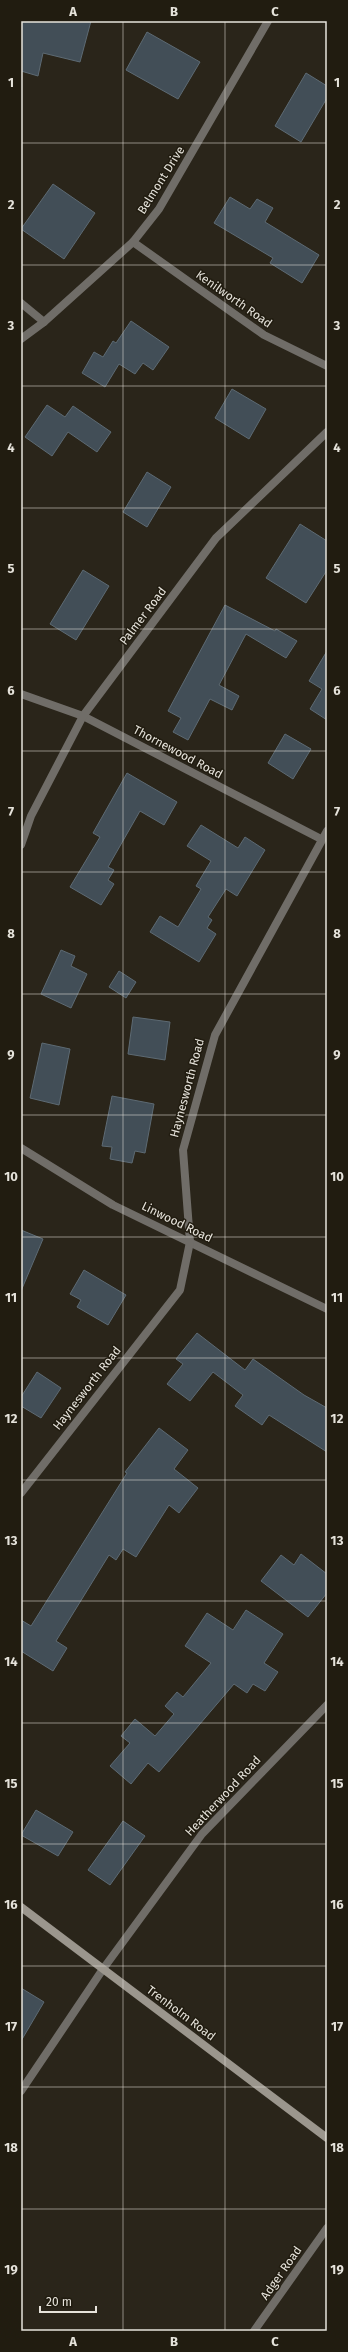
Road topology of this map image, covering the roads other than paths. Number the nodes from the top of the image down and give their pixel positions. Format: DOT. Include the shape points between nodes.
graph roads {
  1 [pos="268,21"];
  2 [pos="133,242"];
  3 [pos="21,303"];
  4 [pos="44,322"];
  5 [pos="21,339"];
  6 [pos="327,366"];
  7 [pos="327,432"];
  8 [pos="21,694"];
  9 [pos="83,716"];
  10 [pos="327,831"];
  11 [pos="321,839"];
  12 [pos="21,845"];
  13 [pos="21,1148"];
  14 [pos="190,1242"];
  15 [pos="327,1309"];
  16 [pos="21,1493"];
  17 [pos="327,1705"];
  18 [pos="21,1907"];
  19 [pos="103,1969"];
  20 [pos="21,2091"];
  21 [pos="327,2138"];
  22 [pos="327,2228"];
  23 [pos="254,2331"];
  1 -- 2 [label="street, Belmont Drive" via="160,209"];
  2 -- 4 [label="street, Belmont Drive"];
  2 -- 6 [label="street, Kenilworth Road" via="264,335"];
  3 -- 4 [label="street"];
  4 -- 5 [label="street, Belmont Drive"];
  7 -- 9 [label="street, Palmer Road" via="216,538"];
  8 -- 9 [label="street, Thornewood Road"];
  9 -- 11 [label="street, Thornewood Road"];
  9 -- 12 [label="street, Palmer Road" via="31,816"];
  10 -- 11 [label="street, Haynesworth Road"];
  11 -- 14 [label="street, Haynesworth Road" via="215,1034 183,1150"];
  13 -- 14 [label="street, Linwood Road" via="113,1205"];
  14 -- 15 [label="street, Linwood Road"];
  14 -- 16 [label="street, Haynesworth Road" via="180,1290"];
  17 -- 19 [label="street, Heatherwood Road" via="202,1834"];
  18 -- 19 [label="main road, Trenholm Road"];
  19 -- 20 [label="street, Heatherwood Road"];
  19 -- 21 [label="main road, Trenholm Road"];
  22 -- 23 [label="street, Adger Road"];
}
